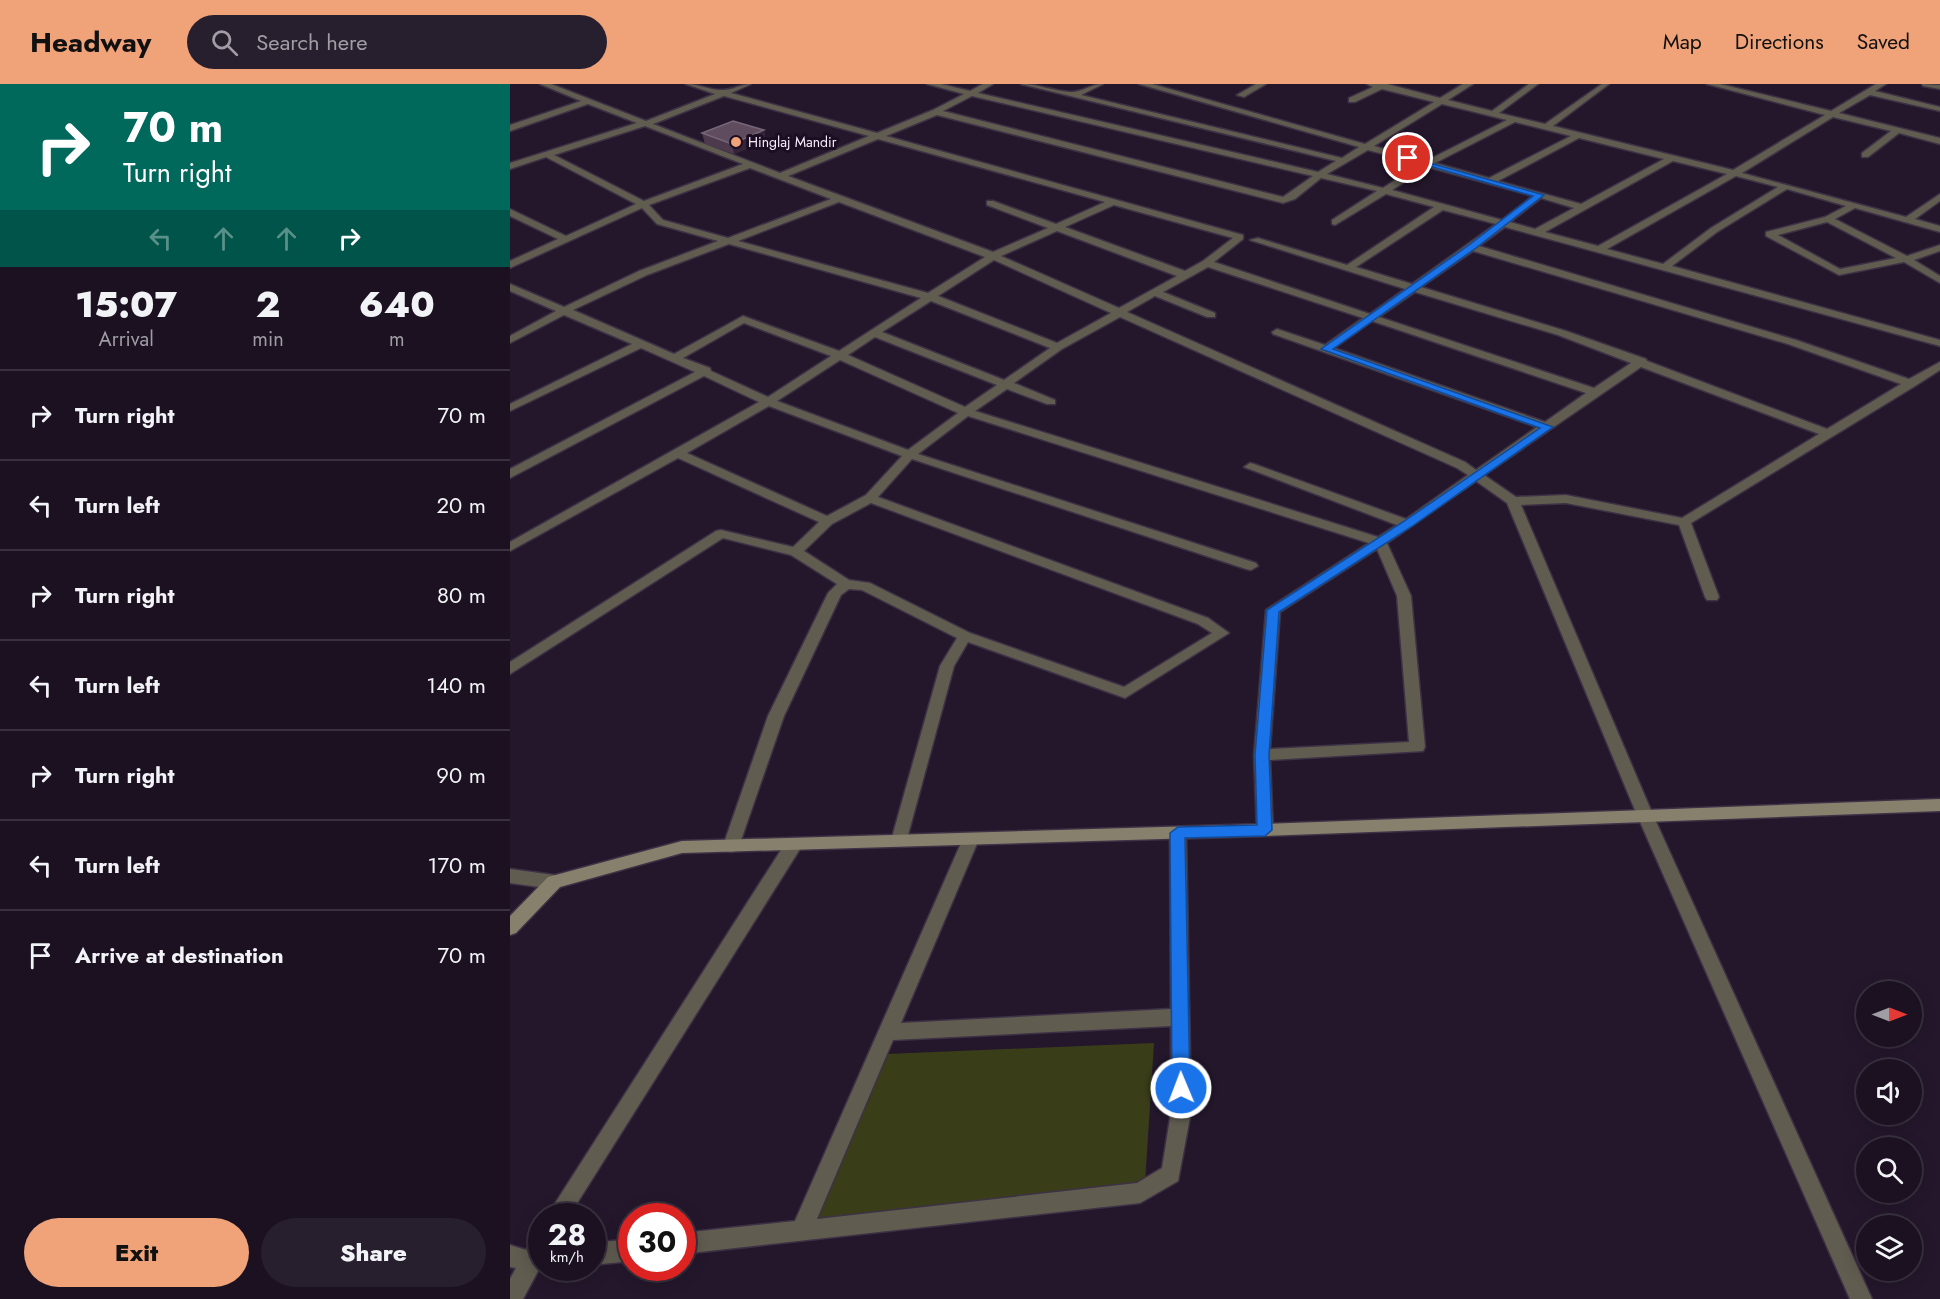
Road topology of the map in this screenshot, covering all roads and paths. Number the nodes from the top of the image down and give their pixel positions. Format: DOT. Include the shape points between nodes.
graph roads {
  1 [pos="544,84"];
  2 [pos="690,84"];
  3 [pos="747,84"];
  4 [pos="931,84"];
  5 [pos="989,84"];
  6 [pos="1025,84"];
  7 [pos="1099,84"];
  8 [pos="1143,84"];
  9 [pos="1262,84"];
  10 [pos="1371,84"];
  11 [pos="1469,84"];
  12 [pos="1534,84"];
  13 [pos="1712,84"];
  14 [pos="1882,84"];
  15 [pos="1926,84"];
  16 [pos="1384,85"];
  17 [pos="1606,85"];
  18 [pos="1940,87"];
  19 [pos="1868,92"];
  20 [pos="727,93"];
  21 [pos="972,93"];
  22 [pos="1241,95"];
  23 [pos="1073,96"];
  24 [pos="1063,100"];
  25 [pos="1352,100"];
  26 [pos="1445,100"];
  27 [pos="589,101"];
  28 [pos="1053,105"];
  29 [pos="1940,109"];
  30 [pos="1042,110"];
  31 [pos="936,112"];
  32 [pos="1493,114"];
  33 [pos="1830,114"];
  34 [pos="1515,119"];
  35 [pos="647,123"];
  36 [pos="1547,127"];
  37 [pos="510,128"];
  38 [pos="1898,130"];
  39 [pos="1578,135"];
  40 [pos="879,136"];
  41 [pos="1940,141"];
  42 [pos="1368,147"];
  43 [pos="548,155"];
  44 [pos="1865,155"];
  45 [pos="1672,158"];
  46 [pos="1345,161"];
  47 [pos="1428,163"];
  48 [pos="752,164"];
  49 [pos="510,166"];
  50 [pos="1735,173"];
  51 [pos="783,175"];
  52 [pos="1320,175"];
  53 [pos="1490,181"];
  54 [pos="1786,186"];
  55 [pos="1382,190"];
  56 [pos="1540,195"];
  57 [pos="1940,197"];
  58 [pos="839,200"];
  59 [pos="1115,201"];
  60 [pos="990,203"];
  61 [pos="643,204"];
  62 [pos="1854,205"];
  63 [pos="1442,206"];
  64 [pos="1582,207"];
  65 [pos="510,212"];
  66 [pos="1828,219"];
  67 [pos="1908,220"];
  68 [pos="1335,222"];
  69 [pos="1501,222"];
  70 [pos="1057,228"];
  71 [pos="1940,229"];
  72 [pos="1537,232"];
  73 [pos="567,240"];
  74 [pos="1255,240"];
  75 [pos="726,243"];
  76 [pos="1472,247"];
  77 [pos="1940,248"];
  78 [pos="1600,249"];
  79 [pos="993,256"];
  80 [pos="1906,259"];
  81 [pos="1207,263"];
  82 [pos="510,265"];
  83 [pos="1350,267"];
  84 [pos="1665,267"];
  85 [pos="1185,275"];
  86 [pos="1940,280"];
  87 [pos="1414,286"];
  88 [pos="510,287"];
  89 [pos="1153,292"];
  90 [pos="930,297"];
  91 [pos="565,310"];
  92 [pos="1117,311"];
  93 [pos="1211,315"];
  94 [pos="1370,316"];
  95 [pos="1277,332"];
  96 [pos="874,333"];
  97 [pos="510,340"];
  98 [pos="1940,344"];
  99 [pos="641,345"];
  100 [pos="1058,347"];
  101 [pos="1326,349"];
  102 [pos="839,355"];
  103 [pos="676,357"];
  104 [pos="1642,362"];
  105 [pos="1940,366"];
  106 [pos="706,370"];
  107 [pos="1911,384"];
  108 [pos="1005,386"];
  109 [pos="1595,392"];
  110 [pos="769,401"];
  111 [pos="1051,402"];
  112 [pos="510,408"];
  113 [pos="966,412"];
  114 [pos="1548,427"];
  115 [pos="1830,434"];
  116 [pos="910,454"];
  117 [pos="682,455"];
  118 [pos="1250,467"];
  119 [pos="510,474"];
  120 [pos="1477,476"];
  121 [pos="870,498"];
  122 [pos="1513,501"];
  123 [pos="826,521"];
  124 [pos="1684,522"];
  125 [pos="1407,524"];
  126 [pos="1380,542"];
  127 [pos="510,547"];
  128 [pos="796,552"];
  129 [pos="1251,566"];
  130 [pos="846,584"];
  131 [pos="1712,597"];
  132 [pos="965,636"];
  133 [pos="510,669"];
  134 [pos="1262,755"];
  135 [pos="1940,805"];
  136 [pos="1645,815"];
  137 [pos="1265,830"];
  138 [pos="1178,833"];
  139 [pos="971,839"];
  140 [pos="900,841"];
  141 [pos="794,844"];
  142 [pos="731,846"];
  143 [pos="510,876"];
  144 [pos="554,882"];
  145 [pos="510,928"];
  146 [pos="1180,1017"];
  147 [pos="887,1032"];
  148 [pos="565,1203"];
  149 [pos="801,1231"];
  150 [pos="696,1242"];
  151 [pos="527,1259"];
  152 [pos="511,1299"];
  153 [pos="1861,1299"];
  1 -- 27 [label="street"];
  2 -- 20 [label="street"];
  3 -- 20 [label="street"];
  4 -- 21 [label="street"];
  5 -- 21 [label="street"];
  6 -- 23 [label="street"];
  7 -- 23 [label="street"];
  8 -- 42 [label="street"];
  9 -- 22 [label="street"];
  10 -- 16 [label="street"];
  11 -- 26 [label="street"];
  12 -- 32 [label="street"];
  13 -- 33 [label="street"];
  14 -- 19 [label="street"];
  15 -- 18 [label="street"];
  16 -- 25 [label="street"];
  16 -- 26 [label="street"];
  17 -- 36 [label="street"];
  19 -- 29 [label="street"];
  19 -- 33 [label="street"];
  20 -- 35 [label="street"];
  20 -- 40 [label="street"];
  21 -- 30 [label="street"];
  21 -- 31 [label="street"];
  23 -- 24 [label="street"];
  23 -- 46 [label="street"];
  26 -- 32 [label="street"];
  26 -- 42 [label="street"];
  27 -- 35 [label="street"];
  27 -- 37 [label="street"];
  28 -- 30 [label="street"];
  30 -- 52 [label="street"];
  31 -- 40 [label="street"];
  31 -- 52 [label="street" via="1283,200"];
  32 -- 34 [label="street"];
  33 -- 38 [label="street"];
  33 -- 50 [label="street"];
  34 -- 36 [label="street"];
  34 -- 47 [label="street"];
  35 -- 43 [label="street"];
  35 -- 48 [label="street"];
  36 -- 39 [label="street"];
  38 -- 41 [label="street"];
  38 -- 44 [label="street"];
  39 -- 45 [label="street"];
  39 -- 53 [label="street"];
  40 -- 51 [label="street"];
  40 -- 59 [label="street"];
  42 -- 46 [label="street"];
  42 -- 47 [label="street"];
  43 -- 49 [label="street"];
  43 -- 61 [label="street"];
  45 -- 50 [label="street"];
  45 -- 64 [label="street"];
  46 -- 52 [label="street"];
  47 -- 53 [label="street"];
  47 -- 55 [label="street"];
  48 -- 51 [label="street"];
  48 -- 61 [label="street"];
  50 -- 54 [label="street"];
  50 -- 78 [label="street"];
  51 -- 58 [label="street"];
  52 -- 55 [label="street"];
  53 -- 56 [label="street"];
  54 -- 62 [label="street"];
  54 -- 84 [label="street" via="1714,230"];
  55 -- 63 [label="street"];
  55 -- 68 [label="street"];
  56 -- 64 [label="street"];
  56 -- 69 [label="street"];
  57 -- 67 [label="street"];
  58 -- 75 [label="street"];
  58 -- 79 [label="street"];
  59 -- 70 [label="street"];
  59 -- 81 [label="street" via="1240,237"];
  60 -- 70 [label="street"];
  61 -- 73 [label="street"];
  61 -- 75 [label="street" via="660,222"];
  62 -- 66 [label="street"];
  62 -- 67 [label="street"];
  63 -- 69 [label="street"];
  63 -- 83 [label="street"];
  64 -- 72 [label="street"];
  65 -- 73 [label="street"];
  66 -- 80 [label="street"];
  66 -- 80 [label="street" via="1769,234 1839,272"];
  67 -- 71 [label="street"];
  69 -- 72 [label="street"];
  69 -- 76 [label="street"];
  70 -- 79 [label="street"];
  70 -- 85 [label="street"];
  72 -- 78 [label="street"];
  73 -- 82 [label="street"];
  74 -- 83 [label="street"];
  75 -- 90 [label="street"];
  75 -- 91 [label="street" via="644,273"];
  76 -- 87 [label="street"];
  76 -- 107 [label="street" via="1792,342"];
  77 -- 80 [label="street"];
  78 -- 84 [label="street"];
  79 -- 90 [label="street"];
  79 -- 92 [label="street"];
  80 -- 86 [label="street"];
  81 -- 85 [label="street"];
  81 -- 94 [label="street"];
  83 -- 87 [label="street"];
  84 -- 98 [label="street"];
  85 -- 89 [label="street"];
  87 -- 94 [label="street"];
  87 -- 104 [label="street"];
  88 -- 91 [label="street"];
  89 -- 92 [label="street"];
  89 -- 93 [label="street"];
  90 -- 96 [label="street"];
  90 -- 100 [label="street"];
  91 -- 97 [label="street"];
  91 -- 99 [label="street"];
  92 -- 100 [label="street"];
  92 -- 120 [label="street" via="1461,465"];
  94 -- 101 [label="street"];
  94 -- 109 [label="street"];
  95 -- 101 [label="street"];
  96 -- 102 [label="street"];
  96 -- 108 [label="street"];
  99 -- 103 [label="street"];
  99 -- 112 [label="street"];
  100 -- 108 [label="street"];
  101 -- 114 [label="street"];
  102 -- 103 [label="street" via="743,319"];
  102 -- 110 [label="street"];
  102 -- 113 [label="street"];
  103 -- 106 [label="street"];
  104 -- 109 [label="street"];
  104 -- 115 [label="street"];
  105 -- 107 [label="street"];
  106 -- 110 [label="street"];
  106 -- 119 [label="street"];
  107 -- 115 [label="street"];
  108 -- 111 [label="street"];
  108 -- 113 [label="street"];
  109 -- 114 [label="street"];
  110 -- 116 [label="street"];
  110 -- 127 [label="street"];
  113 -- 116 [label="street"];
  113 -- 126 [label="street"];
  114 -- 120 [label="street"];
  115 -- 124 [label="street"];
  116 -- 121 [label="street"];
  116 -- 129 [label="street"];
  117 -- 123 [label="street"];
  118 -- 125 [label="street"];
  120 -- 122 [label="street"];
  120 -- 125 [label="street"];
  121 -- 123 [label="street"];
  121 -- 132 [label="street" via="1203,621 1222,633 1125,693"];
  122 -- 124 [label="street" via="1566,499"];
  122 -- 136 [label="street"];
  123 -- 128 [label="street"];
  124 -- 131 [label="street"];
  125 -- 126 [label="street"];
  126 -- 134 [label="street" via="1273,610"];
  126 -- 134 [label="street" via="1404,596 1417,747"];
  128 -- 130 [label="street"];
  128 -- 133 [label="street" via="721,534"];
  130 -- 132 [label="street" via="865,586"];
  130 -- 142 [label="street" via="835,593 776,716"];
  132 -- 140 [label="street" via="947,666"];
  134 -- 137 [label="street"];
  135 -- 136 [label="street"];
  136 -- 137 [label="street"];
  136 -- 153 [label="street"];
  137 -- 138 [label="street"];
  138 -- 139 [label="street"];
  138 -- 146 [label="street"];
  139 -- 140 [label="street"];
  139 -- 147 [label="street"];
  140 -- 141 [label="street"];
  141 -- 142 [label="street"];
  141 -- 148 [label="street"];
  142 -- 144 [label="street" via="682,847"];
  143 -- 144 [label="street"];
  144 -- 145 [label="street"];
  146 -- 147 [label="street"];
  146 -- 149 [label="street" via="1181,1112 1171,1174 1140,1193"];
  147 -- 149 [label="street"];
  149 -- 150 [label="street"];
  151 -- 152 [label="street"];
}
